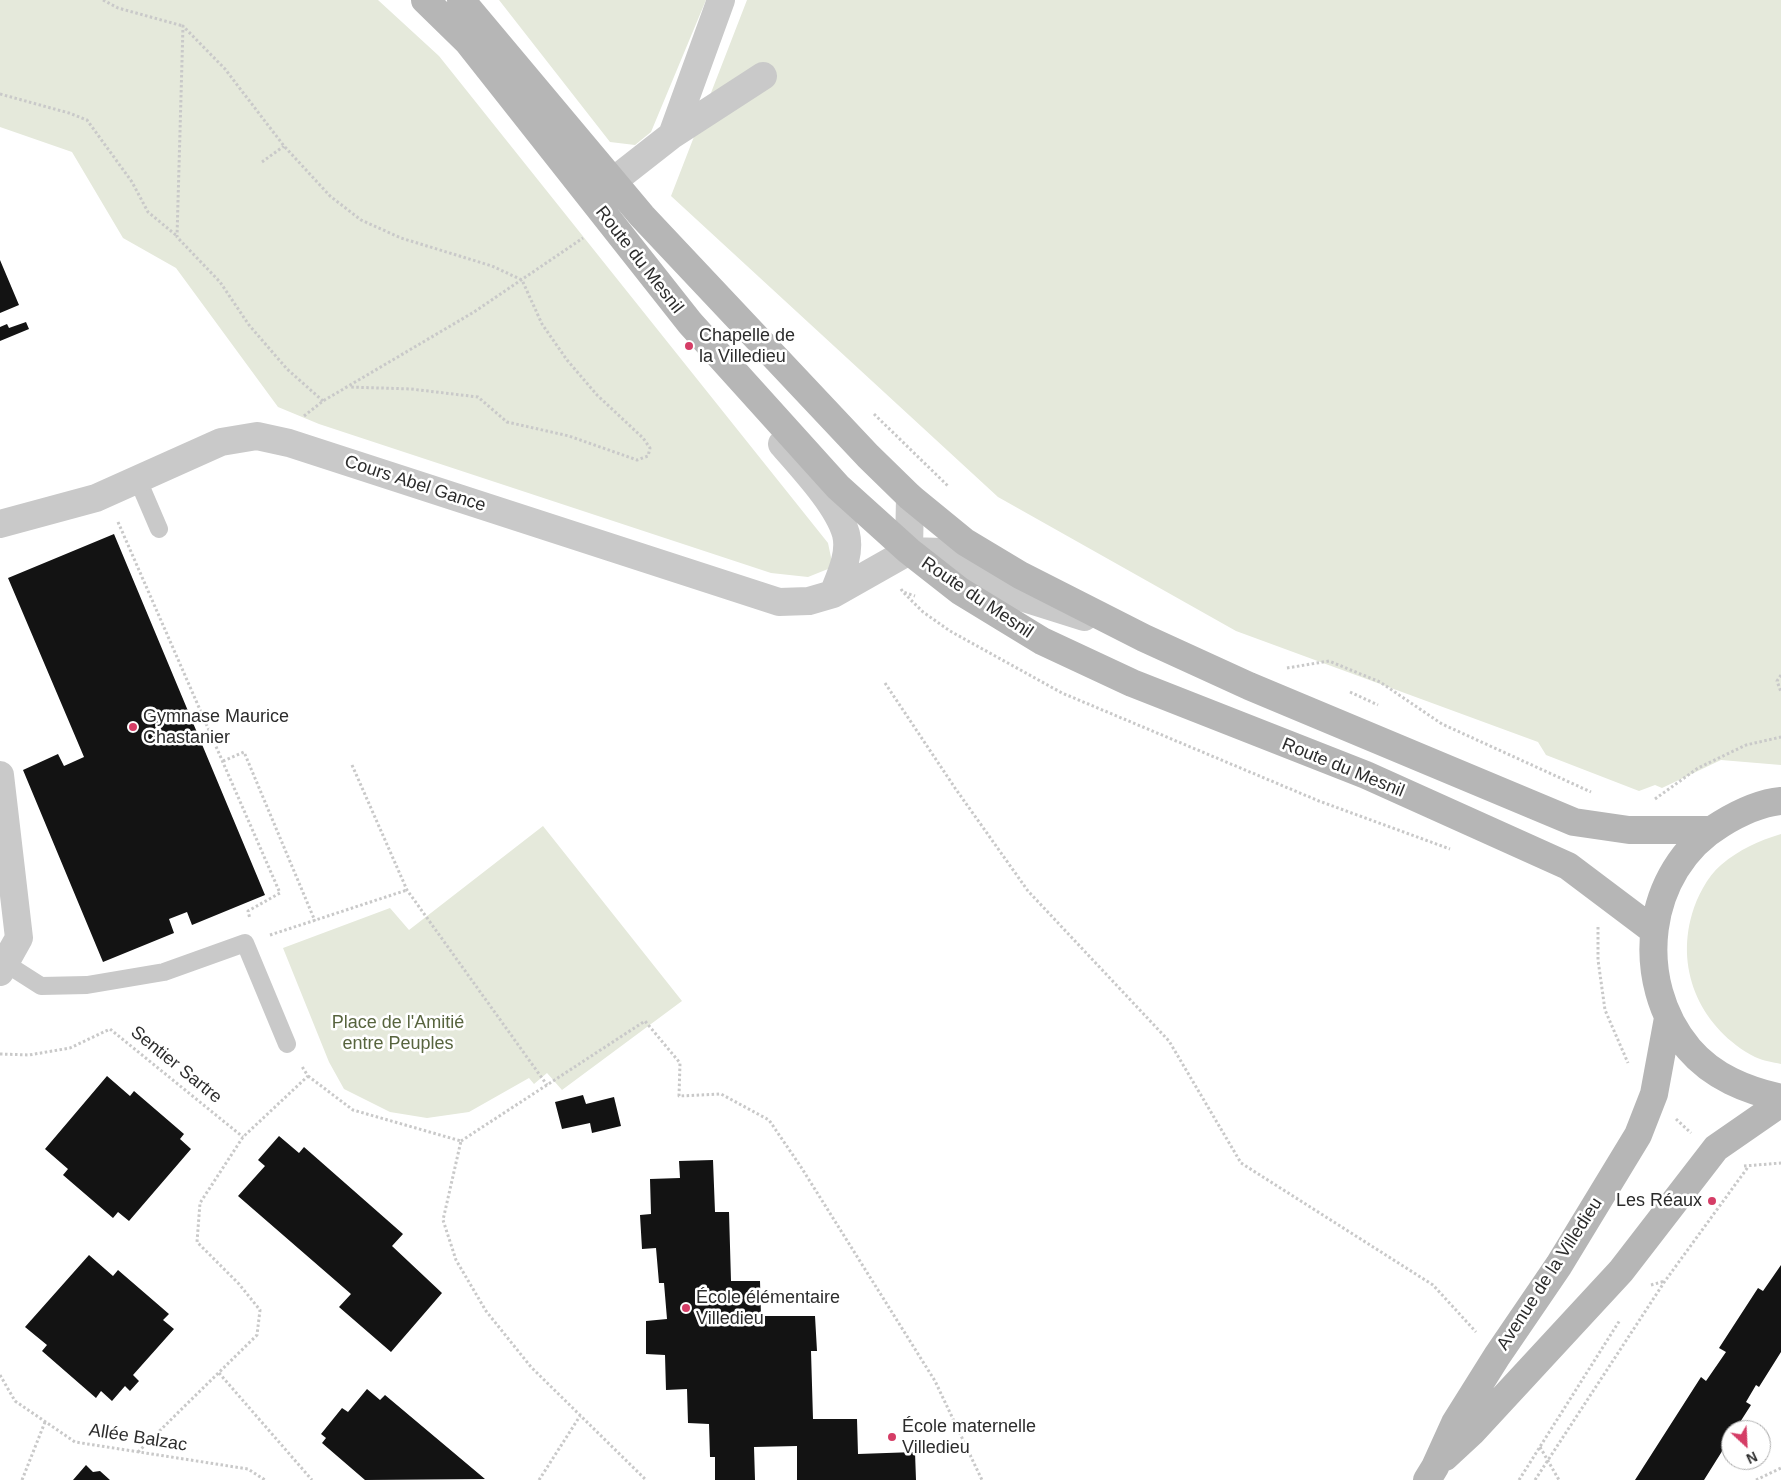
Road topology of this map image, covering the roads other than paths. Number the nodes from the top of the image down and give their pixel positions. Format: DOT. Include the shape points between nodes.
graph roads {
  1 [pos="425,0"];
  2 [pos="461,0"];
  3 [pos="721,0"];
  4 [pos="763,76"];
  5 [pos="672,135"];
  6 [pos="612,182"];
  7 [pos="690,324"];
  8 [pos="138,480"];
  9 [pos="910,497"];
  10 [pos="0,524"];
  11 [pos="159,529"];
  12 [pos="909,551"];
  13 [pos="833,594"];
  14 [pos="1144,638"];
  15 [pos="0,775"];
  16 [pos="1781,801"];
  17 [pos="1710,830"];
  18 [pos="1653,930"];
  19 [pos="2,968"];
  20 [pos="1668,1018"];
  21 [pos="287,1044"];
  22 [pos="1781,1098"];
  23 [pos="1781,1103"];
  24 [pos="1431,1474"];
  1 -- 7 [label="street, Route du Mesnil" via="468,42"];
  2 -- 6 [label="street, Route du Mesnil"];
  3 -- 5 [label="street"];
  4 -- 5 [label="street, Route du Mesnil"];
  5 -- 6 [label="street, Route du Mesnil"];
  6 -- 9 [label="street, Route du Mesnil"];
  7 -- 12 [label="street, Route du Mesnil" via="838,486"];
  7 -- 13 [label="street" via="770,430 827,496 846,535 845,564"];
  8 -- 10 [label="street, Cours Abel Gance" via="96,498"];
  8 -- 11 [label="lane"];
  8 -- 13 [label="street, Cours Abel Gance" via="221,442 257,436 289,443 779,602 809,601"];
  9 -- 12 [label="street"];
  9 -- 14 [label="street, Route du Mesnil" via="964,542 1020,575"];
  12 -- 13 [label="street, Cours Abel Gance"];
  12 -- 14 [label="street" via="942,552 1011,594"];
  12 -- 18 [label="street, Route du Mesnil" via="960,591 1042,641 1132,683 1366,775 1568,866"];
  14 -- 17 [label="street, Route du Mesnil" via="1249,686 1574,822 1629,830"];
  15 -- 19 [label="street" via="19,938"];
  16 -- 17 [label="street" via="1740,812"];
  17 -- 18 [label="street" via="1672,875 1660,902"];
  18 -- 20 [label="street" via="1654,976"];
  19 -- 21 [label="lane" via="41,986 87,985 164,972 251,942"];
  20 -- 22 [label="street" via="1689,1050 1717,1074 1750,1091"];
  20 -- 24 [label="street, Avenue de la Villedieu" via="1654,1094 1638,1135 1559,1265 1455,1423"];
  23 -- 24 [label="street, Avenue de la Villedieu" via="1716,1148 1621,1271"];
}
